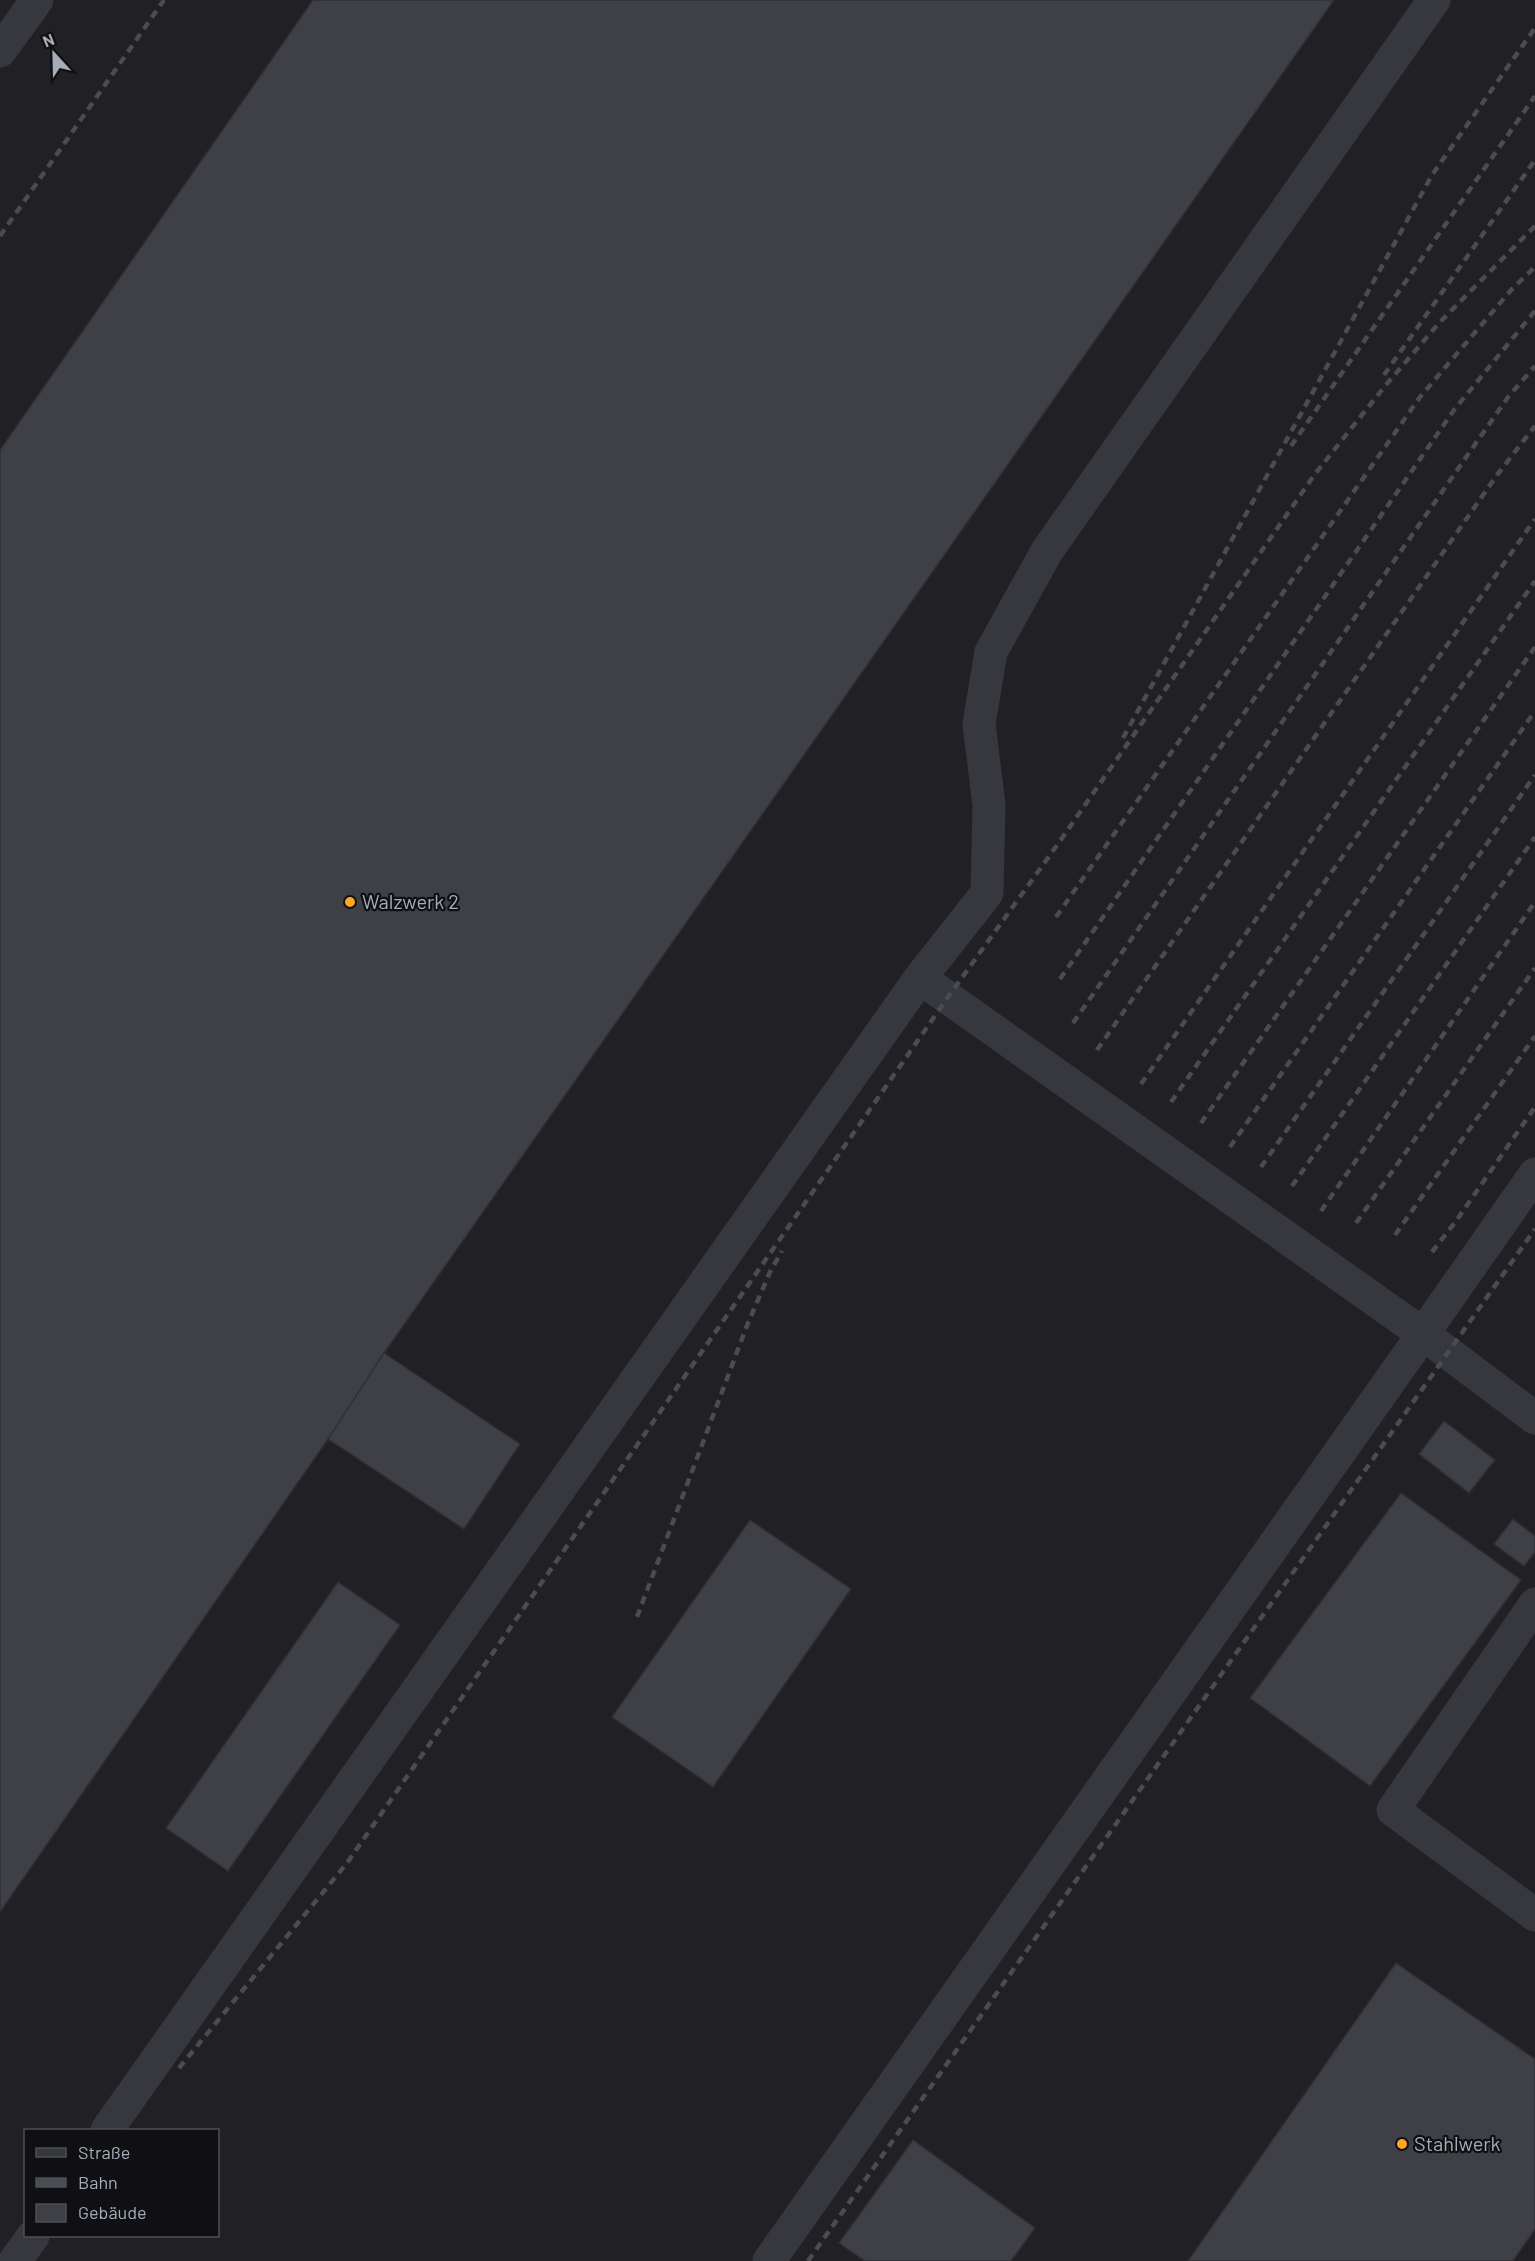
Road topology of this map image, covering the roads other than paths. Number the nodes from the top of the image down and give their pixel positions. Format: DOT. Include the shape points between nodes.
graph roads {
  1 [pos="37,0"];
  2 [pos="1434,0"];
  3 [pos="0,51"];
  4 [pos="920,978"];
  5 [pos="1535,1174"];
  6 [pos="1424,1334"];
  7 [pos="1535,1418"];
  8 [pos="1535,1604"];
  9 [pos="1535,1915"];
  10 [pos="108,2129"];
  11 [pos="32,2237"];
  12 [pos="15,2261"];
  13 [pos="769,2261"];
  1 -- 3 [label="lane"];
  2 -- 4 [label="lane" via="1047,551 991,652 979,724 989,805 987,893"];
  4 -- 6 [label="lane"];
  4 -- 10 [label="lane"];
  5 -- 6 [label="lane"];
  6 -- 7 [label="lane"];
  6 -- 13 [label="lane"];
  8 -- 9 [label="lane" via="1393,1810"];
  11 -- 12 [label="lane"];
}
